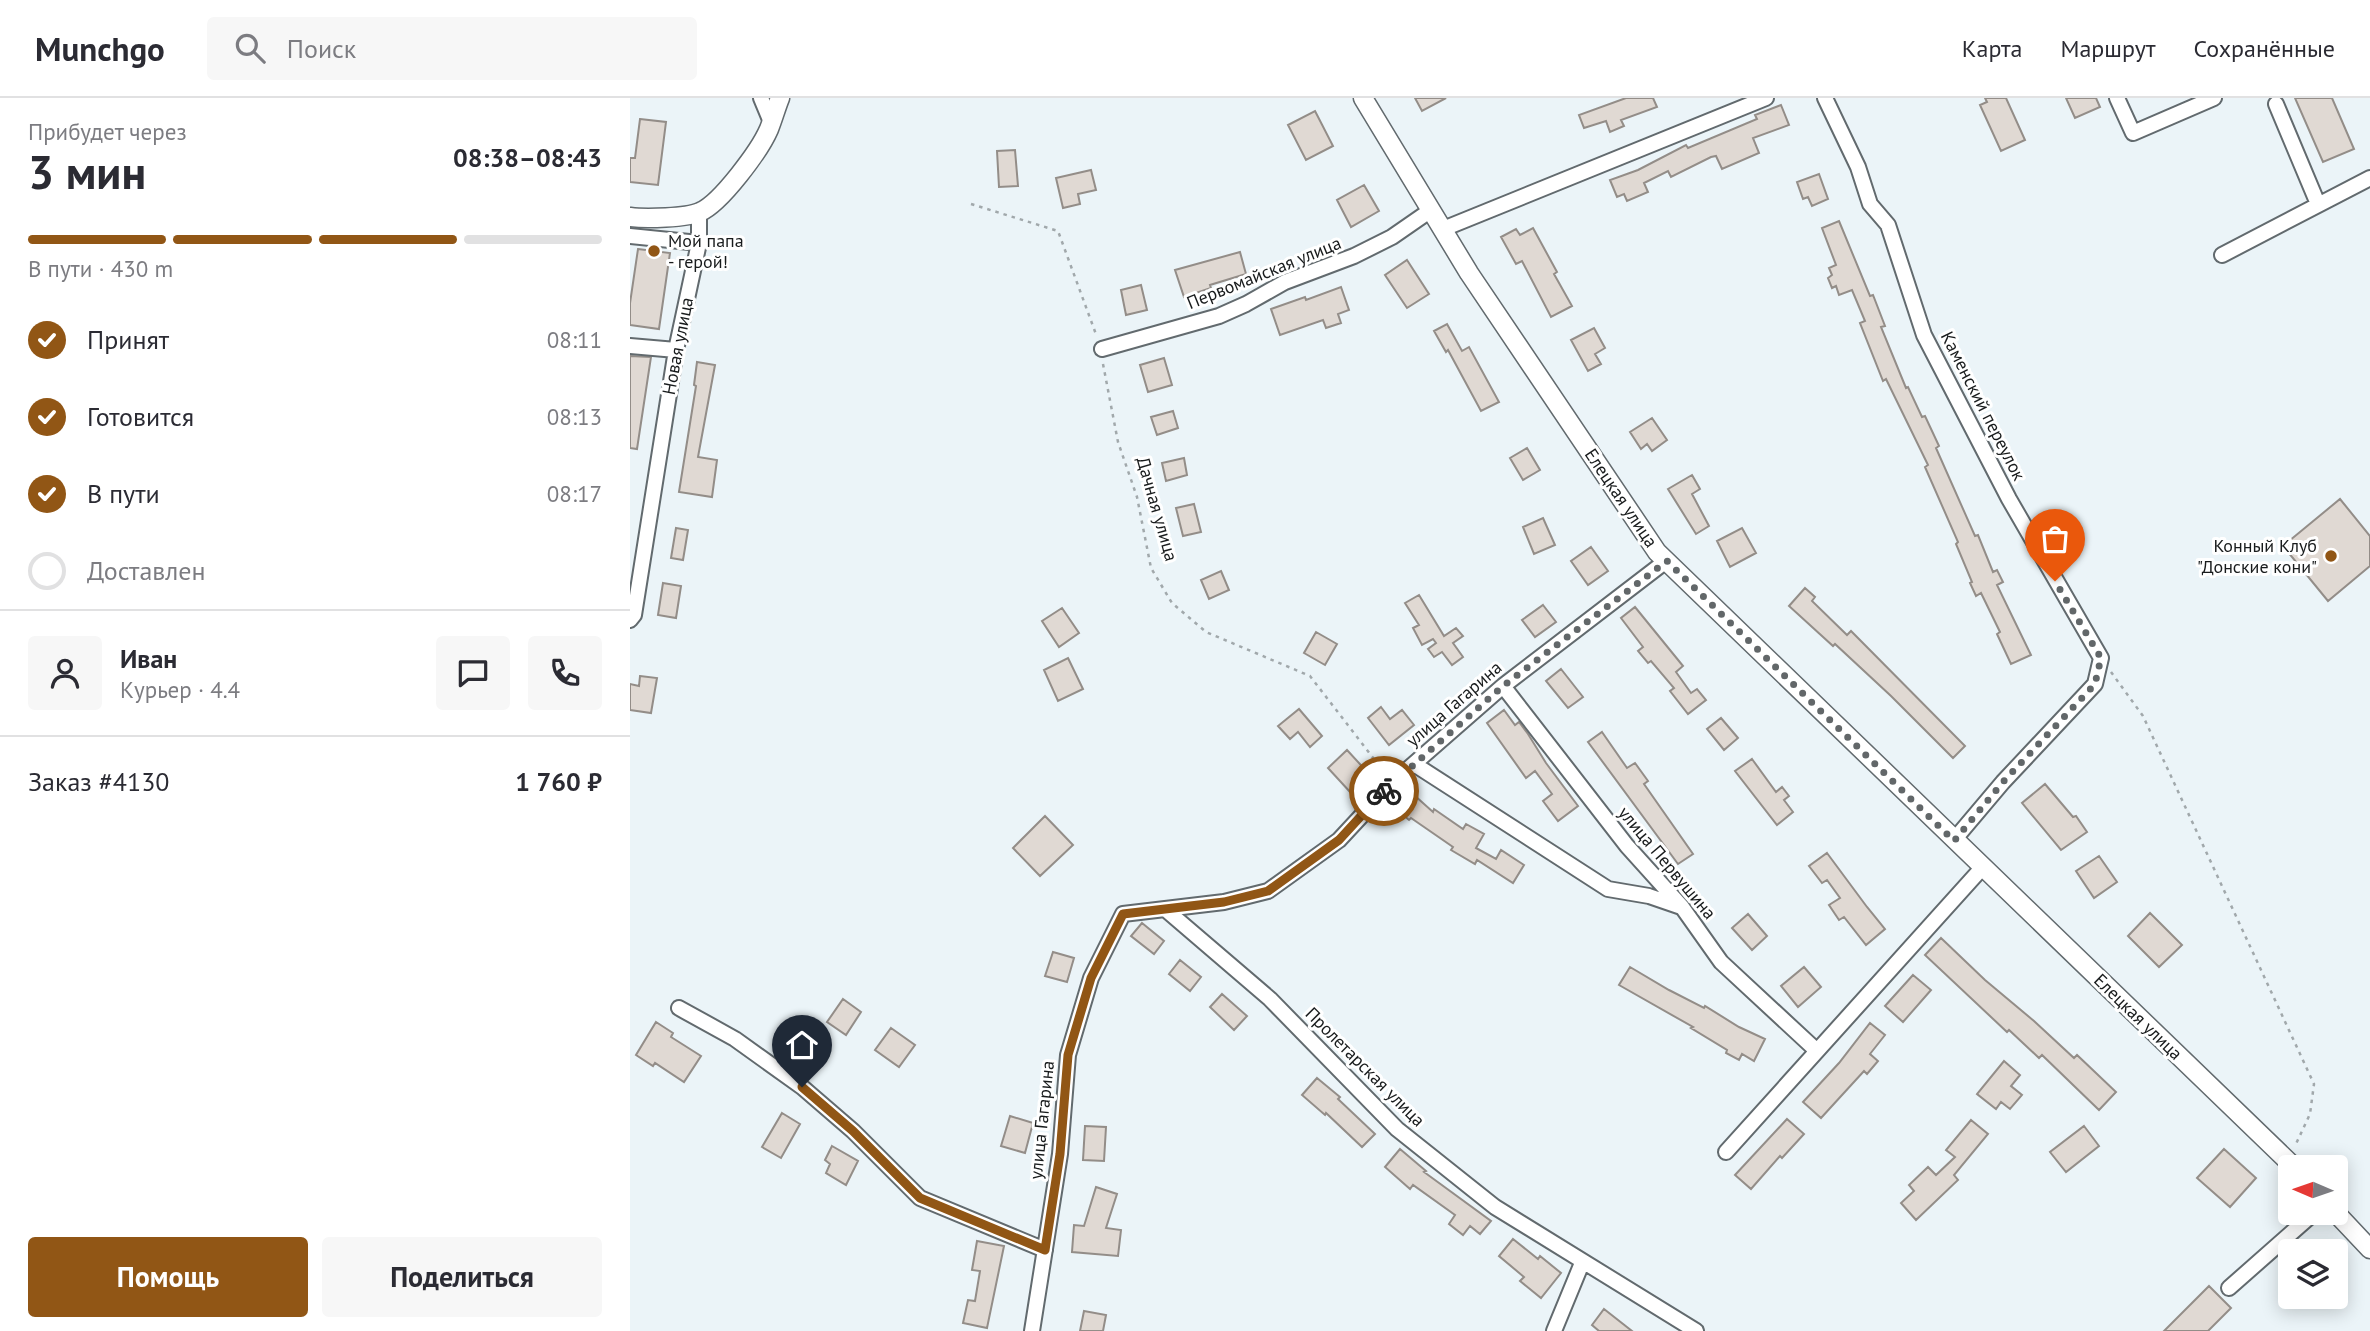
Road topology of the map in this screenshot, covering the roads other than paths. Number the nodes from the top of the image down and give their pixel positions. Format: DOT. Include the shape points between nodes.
graph roads {
  1 [pos="761,98"];
  2 [pos="780,98"];
  3 [pos="1363,98"];
  4 [pos="1766,98"];
  5 [pos="1825,98"];
  6 [pos="2117,98"];
  7 [pos="2214,98"];
  8 [pos="2276,104"];
  9 [pos="771,122"];
  10 [pos="2370,178"];
  11 [pos="2318,204"];
  12 [pos="1431,211"];
  13 [pos="699,214"];
  14 [pos="630,217"];
  15 [pos="1443,229"];
  16 [pos="630,236"];
  17 [pos="699,243"];
  18 [pos="2222,255"];
  19 [pos="630,346"];
  20 [pos="1102,349"];
  21 [pos="676,350"];
  22 [pos="1667,561"];
  23 [pos="630,620"];
  24 [pos="1503,686"];
  25 [pos="1414,764"];
  26 [pos="1954,841"];
  27 [pos="1982,868"];
  28 [pos="1682,907"];
  29 [pos="1165,909"];
  30 [pos="679,1008"];
  31 [pos="1817,1051"];
  32 [pos="1726,1152"];
  33 [pos="2282,1155"];
  34 [pos="2300,1225"];
  35 [pos="2347,1225"];
  36 [pos="2370,1249"];
  37 [pos="1045,1250"];
  38 [pos="1582,1263"];
  39 [pos="2229,1288"];
  40 [pos="1032,1331"];
  41 [pos="1554,1331"];
  42 [pos="1696,1331"];
  1 -- 9 [label="street"];
  2 -- 9 [label="main road"];
  3 -- 12 [label="main road, Елецкая улица"];
  4 -- 15 [label="street"];
  5 -- 26 [label="street, Каменский переулок" via="1870,204 1888,225 1924,335 2009,499 2101,658 2095,684"];
  6 -- 7 [label="street" via="2133,133"];
  8 -- 11 [label="street"];
  9 -- 13 [label="main road" via="734,181"];
  10 -- 11 [label="street"];
  11 -- 18 [label="street"];
  12 -- 15 [label="main road, Елецкая улица"];
  12 -- 20 [label="street, Первомайская улица" via="1354,257 1285,282 1219,316"];
  13 -- 14 [label="main road"];
  13 -- 17 [label="street, Новая улица"];
  15 -- 22 [label="main road, Елецкая улица"];
  16 -- 17 [label="street"];
  17 -- 21 [label="street, Новая улица"];
  19 -- 21 [label="street"];
  21 -- 23 [label="street, Новая улица"];
  22 -- 24 [label="street, улица Гагарина"];
  22 -- 26 [label="main road, Елецкая улица"];
  24 -- 25 [label="street, улица Гагарина"];
  24 -- 28 [label="street, улица Первушина" via="1627,846"];
  25 -- 28 [label="street" via="1608,889"];
  25 -- 29 [label="street, улица Гагарина" via="1339,840 1268,891"];
  26 -- 27 [label="main road, Елецкая улица"];
  27 -- 31 [label="street"];
  27 -- 33 [label="main road, Елецкая улица"];
  28 -- 31 [label="street, улица Первушина" via="1721,962"];
  29 -- 37 [label="street, улица Гагарина" via="1123,914 1091,978 1068,1055 1060,1154"];
  29 -- 38 [label="street, Пролетарская улица" via="1270,999 1397,1129 1495,1207"];
  30 -- 37 [label="street" via="735,1039 802,1087 920,1198"];
  31 -- 32 [label="street"];
  34 -- 39 [label="street"];
  35 -- 36 [label="main road"];
  37 -- 40 [label="street, улица Гагарина"];
  38 -- 41 [label="street"];
  38 -- 42 [label="street, Пролетарская улица"];
}
